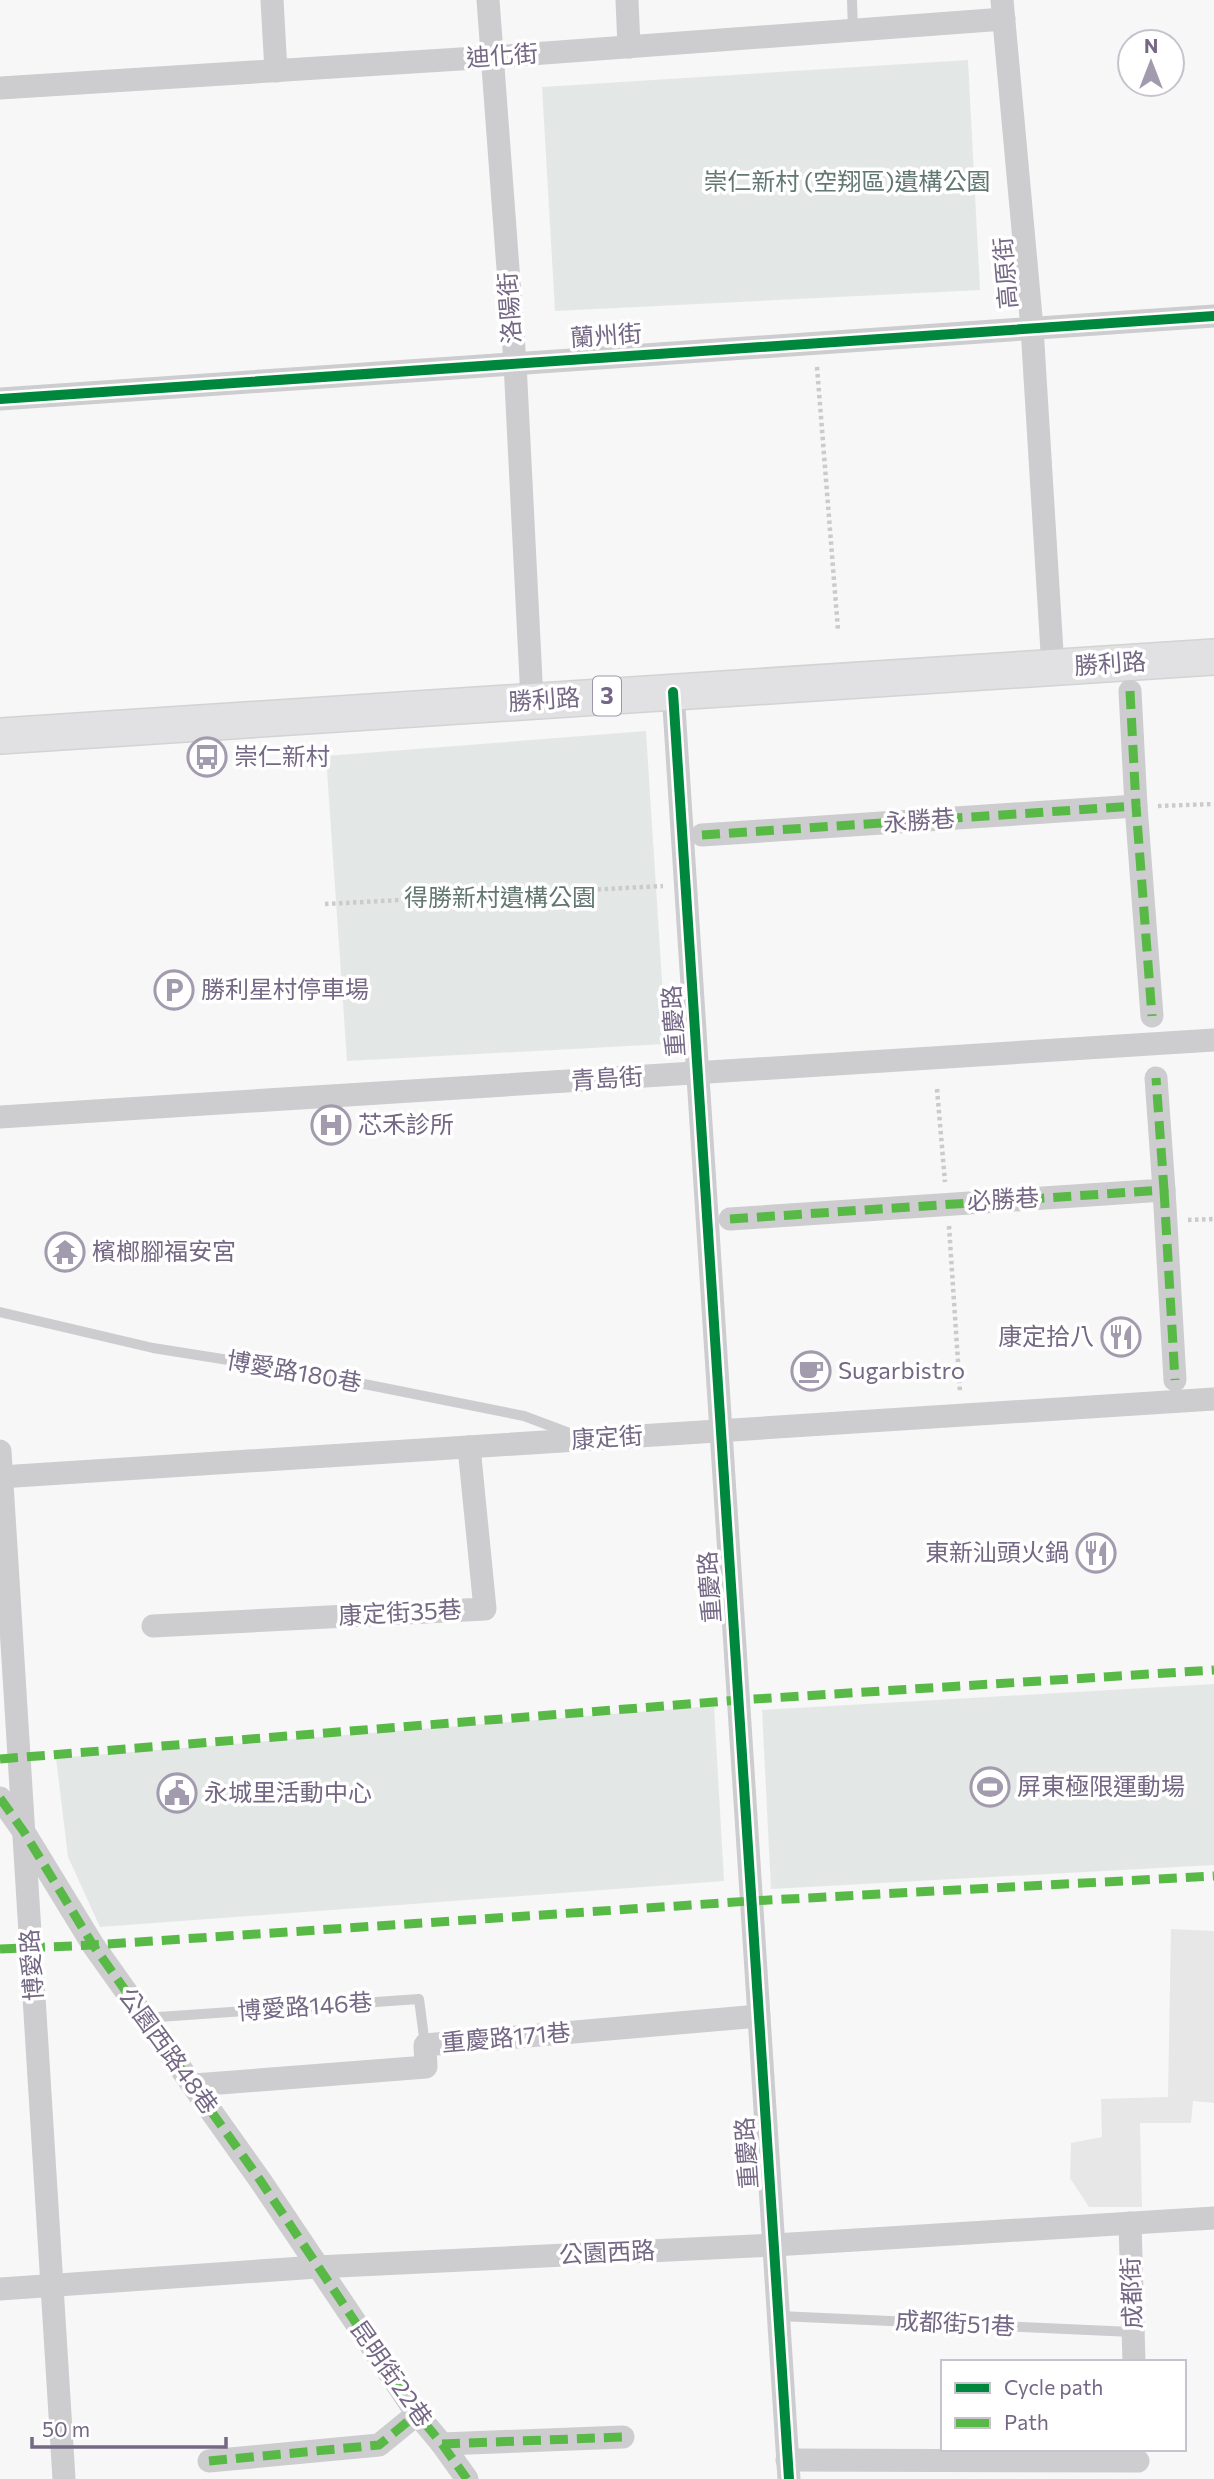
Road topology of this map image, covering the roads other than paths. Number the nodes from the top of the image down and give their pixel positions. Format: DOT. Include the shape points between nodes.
graph roads {
  1 [pos="272,0"];
  2 [pos="488,0"];
  3 [pos="627,0"];
  4 [pos="852,0"];
  5 [pos="1003,9"];
  6 [pos="853,30"];
  7 [pos="629,47"];
  8 [pos="492,57"];
  9 [pos="276,71"];
  10 [pos="0,88"];
  11 [pos="1214,316"];
  12 [pos="1032,328"];
  13 [pos="514,363"];
  14 [pos="0,399"];
  15 [pos="1214,657"];
  16 [pos="1053,668"];
  17 [pos="1130,691"];
  18 [pos="673,692"];
  19 [pos="532,700"];
  20 [pos="0,736"];
  21 [pos="1136,806"];
  22 [pos="702,835"];
  23 [pos="1152,1016"];
  24 [pos="1214,1040"];
  25 [pos="698,1073"];
  26 [pos="1156,1078"];
  27 [pos="0,1117"];
  28 [pos="1164,1190"];
  29 [pos="730,1219"];
  30 [pos="0,1312"];
  31 [pos="1175,1380"];
  32 [pos="1214,1399"];
  33 [pos="721,1429"];
  34 [pos="586,1439"];
  35 [pos="469,1447"];
  36 [pos="0,1451"];
  37 [pos="1,1477"];
  38 [pos="153,1626"];
  39 [pos="0,1798"];
  40 [pos="24,1832"];
  41 [pos="759,2016"];
  42 [pos="144,2018"];
  43 [pos="425,2045"];
  44 [pos="194,2085"];
  45 [pos="1214,2218"];
  46 [pos="1130,2223"];
  47 [pos="774,2245"];
  48 [pos="317,2267"];
  49 [pos="52,2284"];
  50 [pos="0,2289"];
  51 [pos="778,2316"];
  52 [pos="1132,2332"];
  53 [pos="1134,2360"];
  54 [pos="417,2414"];
  55 [pos="623,2437"];
  56 [pos="442,2444"];
  57 [pos="209,2461"];
  58 [pos="1138,2463"];
  59 [pos="788,2470"];
  60 [pos="64,2479"];
  61 [pos="467,2479"];
  1 -- 9 [label="street"];
  2 -- 8 [label="street, 洛陽街"];
  3 -- 7 [label="street"];
  4 -- 6 [label="lane"];
  5 -- 6 [label="street, 迪化街"];
  5 -- 12 [label="street, 高原街"];
  6 -- 7 [label="street, 迪化街"];
  7 -- 8 [label="street, 迪化街"];
  8 -- 9 [label="street, 迪化街"];
  8 -- 13 [label="street, 洛陽街"];
  9 -- 10 [label="street, 迪化街"];
  11 -- 12 [label="street, 蘭州街"];
  12 -- 13 [label="street, 蘭州街"];
  12 -- 16 [label="street, 高原街"];
  13 -- 14 [label="street, 蘭州街"];
  13 -- 19 [label="street, 洛陽街"];
  15 -- 16 [label="main road, 勝利路 / 3"];
  16 -- 18 [label="main road, 勝利路 / 3"];
  17 -- 21 [label="street"];
  18 -- 19 [label="main road, 勝利路 / 3"];
  18 -- 25 [label="street, 重慶路"];
  19 -- 20 [label="main road, 勝利路 / 3"];
  21 -- 22 [label="street, 永勝巷"];
  21 -- 23 [label="street"];
  24 -- 25 [label="street, 青島街"];
  25 -- 27 [label="street, 青島街"];
  25 -- 33 [label="street, 重慶路"];
  26 -- 28 [label="street"];
  28 -- 29 [label="street, 必勝巷"];
  28 -- 31 [label="street"];
  30 -- 34 [label="lane, 博愛路180巷" via="153,1348 304,1372 524,1416"];
  32 -- 33 [label="street, 康定街"];
  33 -- 34 [label="street, 康定街"];
  33 -- 41 [label="street, 重慶路"];
  34 -- 35 [label="street, 康定街"];
  35 -- 37 [label="street, 康定街"];
  35 -- 38 [label="street, 康定街35巷" via="485,1609"];
  36 -- 37 [label="street, 博愛路"];
  37 -- 40 [label="street, 博愛路"];
  39 -- 40 [label="street, 公園西路48巷"];
  40 -- 42 [label="street, 公園西路48巷"];
  40 -- 49 [label="street, 博愛路"];
  41 -- 43 [label="street, 重慶路171巷"];
  41 -- 47 [label="street, 重慶路"];
  42 -- 43 [label="lane, 博愛路146巷" via="419,1999"];
  42 -- 44 [label="street, 公園西路48巷"];
  43 -- 44 [label="street, 重慶路171巷" via="426,2067"];
  44 -- 48 [label="street, 公園西路48巷"];
  45 -- 46 [label="street, 公園西路"];
  46 -- 47 [label="street, 公園西路"];
  46 -- 52 [label="street, 成都街"];
  47 -- 48 [label="street, 公園西路"];
  47 -- 51 [label="street, 重慶路"];
  48 -- 49 [label="street, 公園西路"];
  48 -- 54 [label="street, 昆明街22巷"];
  49 -- 50 [label="street, 公園西路"];
  49 -- 60 [label="street, 博愛路"];
  51 -- 52 [label="lane, 成都街51巷"];
  51 -- 59 [label="street, 重慶路"];
  52 -- 53 [label="street, 成都街"];
  54 -- 56 [label="street, 昆明街22巷"];
  54 -- 57 [label="street" via="379,2445"];
  55 -- 56 [label="street"];
  56 -- 61 [label="street, 昆明街22巷"];
  58 -- 59 [label="street"];
}
